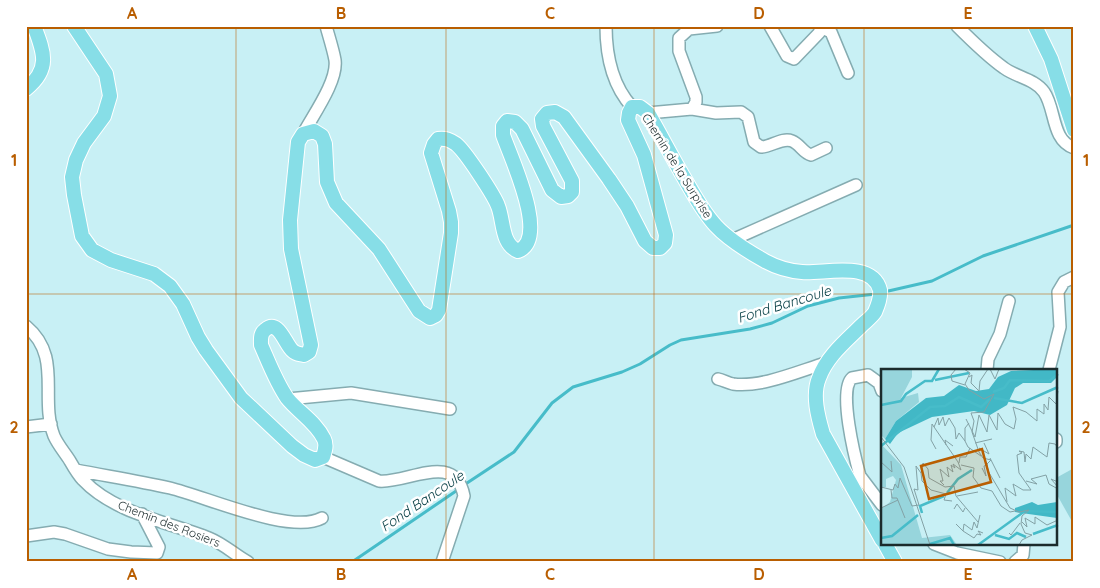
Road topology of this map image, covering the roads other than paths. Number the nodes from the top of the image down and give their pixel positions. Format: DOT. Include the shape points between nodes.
graph roads {
  1 [pos="34,26"];
  2 [pos="74,26"];
  3 [pos="326,26"];
  4 [pos="606,26"];
  5 [pos="717,26"];
  6 [pos="770,26"];
  7 [pos="957,26"];
  8 [pos="1035,26"];
  9 [pos="822,27"];
  10 [pos="848,73"];
  11 [pos="26,89"];
  12 [pos="632,107"];
  13 [pos="692,109"];
  14 [pos="648,113"];
  15 [pos="1074,130"];
  16 [pos="303,134"];
  17 [pos="826,148"];
  18 [pos="1074,148"];
  19 [pos="856,185"];
  20 [pos="732,240"];
  21 [pos="1074,277"];
  22 [pos="1009,300"];
  23 [pos="26,326"];
  24 [pos="826,363"];
  25 [pos="987,369"];
  26 [pos="1049,369"];
  27 [pos="718,379"];
  28 [pos="881,388"];
  29 [pos="288,399"];
  30 [pos="450,409"];
  31 [pos="51,424"];
  32 [pos="26,428"];
  33 [pos="323,457"];
  34 [pos="76,470"];
  35 [pos="855,478"];
  36 [pos="881,504"];
  37 [pos="142,514"];
  38 [pos="322,518"];
  39 [pos="26,536"];
  40 [pos="881,538"];
  41 [pos="886,546"];
  42 [pos="937,546"];
  43 [pos="1024,546"];
  44 [pos="958,558"];
  45 [pos="248,562"];
  46 [pos="442,562"];
  47 [pos="895,562"];
  48 [pos="1000,562"];
  49 [pos="1015,562"];
  1 -- 11 [label="main road" via="42,46 43,66 35,82"];
  2 -- 33 [label="main road" via="106,74 110,96 104,116 76,160 72,177 82,236 92,250 154,274 170,286 183,304 206,350 241,398 304,455 315,460"];
  3 -- 16 [label="street" via="335,61 334,72"];
  4 -- 12 [label="street" via="606,44 614,78 624,99"];
  5 -- 13 [label="street" via="689,29 679,38 679,51 696,97"];
  6 -- 9 [label="street" via="792,59"];
  7 -- 18 [label="street" via="1005,69 1042,90 1057,132 1066,145"];
  8 -- 15 [label="main road"];
  9 -- 10 [label="street" via="831,32"];
  12 -- 14 [label="main road, Chemin de la Surprise"];
  12 -- 16 [label="main road, Chemin de la Surprise" via="628,120 644,156 666,236 660,248 653,248 645,241 609,178 564,117 555,112 546,113 542,119 543,126 572,181 572,192 568,196 561,197 552,190 522,129 515,122 507,121 503,126 502,135 524,192 531,222 527,243 518,250 506,240 498,206 464,153 446,138 438,139 431,153 450,211 451,233 439,310 430,318 419,312 379,249 336,203 327,182 322,136 314,131"];
  13 -- 14 [label="street"];
  13 -- 17 [label="street" via="716,114 741,112 748,117 754,142 761,146 788,140 811,155"];
  14 -- 20 [label="main road, Chemin de la Surprise" via="702,209"];
  16 -- 29 [label="main road" via="298,142 290,220 291,249 311,345 309,352 297,354 273,327 262,332 261,339 277,382"];
  19 -- 20 [label="street"];
  20 -- 24 [label="main road, Chemin de la Surprise" via="782,268 817,273 852,270 874,279 880,291 874,313"];
  21 -- 26 [label="street" via="1064,282 1058,292 1060,327"];
  22 -- 25 [label="street"];
  23 -- 31 [label="street, Chemin des Rosiers" via="34,332 46,354"];
  24 -- 27 [label="street" via="749,384 733,384"];
  24 -- 35 [label="main road, Chemin de la Surprise" via="818,379 818,416 823,434"];
  28 -- 35 [label="street" via="868,375 852,378 846,390"];
  29 -- 30 [label="street" via="351,393"];
  29 -- 33 [label="main road" via="324,440 326,449"];
  31 -- 32 [label="street"];
  31 -- 34 [label="street, Chemin des Rosiers" via="55,438"];
  33 -- 46 [label="street" via="388,482 434,471 452,475 458,480 464,496"];
  34 -- 37 [label="street, Chemin des Rosiers" via="83,480 116,505"];
  34 -- 38 [label="street" via="171,489 281,520 305,523"];
  35 -- 36 [label="street"];
  35 -- 40 [label="main road, Chemin de la Surprise"];
  37 -- 39 [label="street" via="159,547 156,552 108,549 54,532"];
  37 -- 45 [label="street, Chemin des Rosiers" via="211,539"];
  41 -- 47 [label="main road"];
  42 -- 44 [label="street"];
  43 -- 49 [label="street" via="1024,555"];
  44 -- 48 [label="street"];
}
